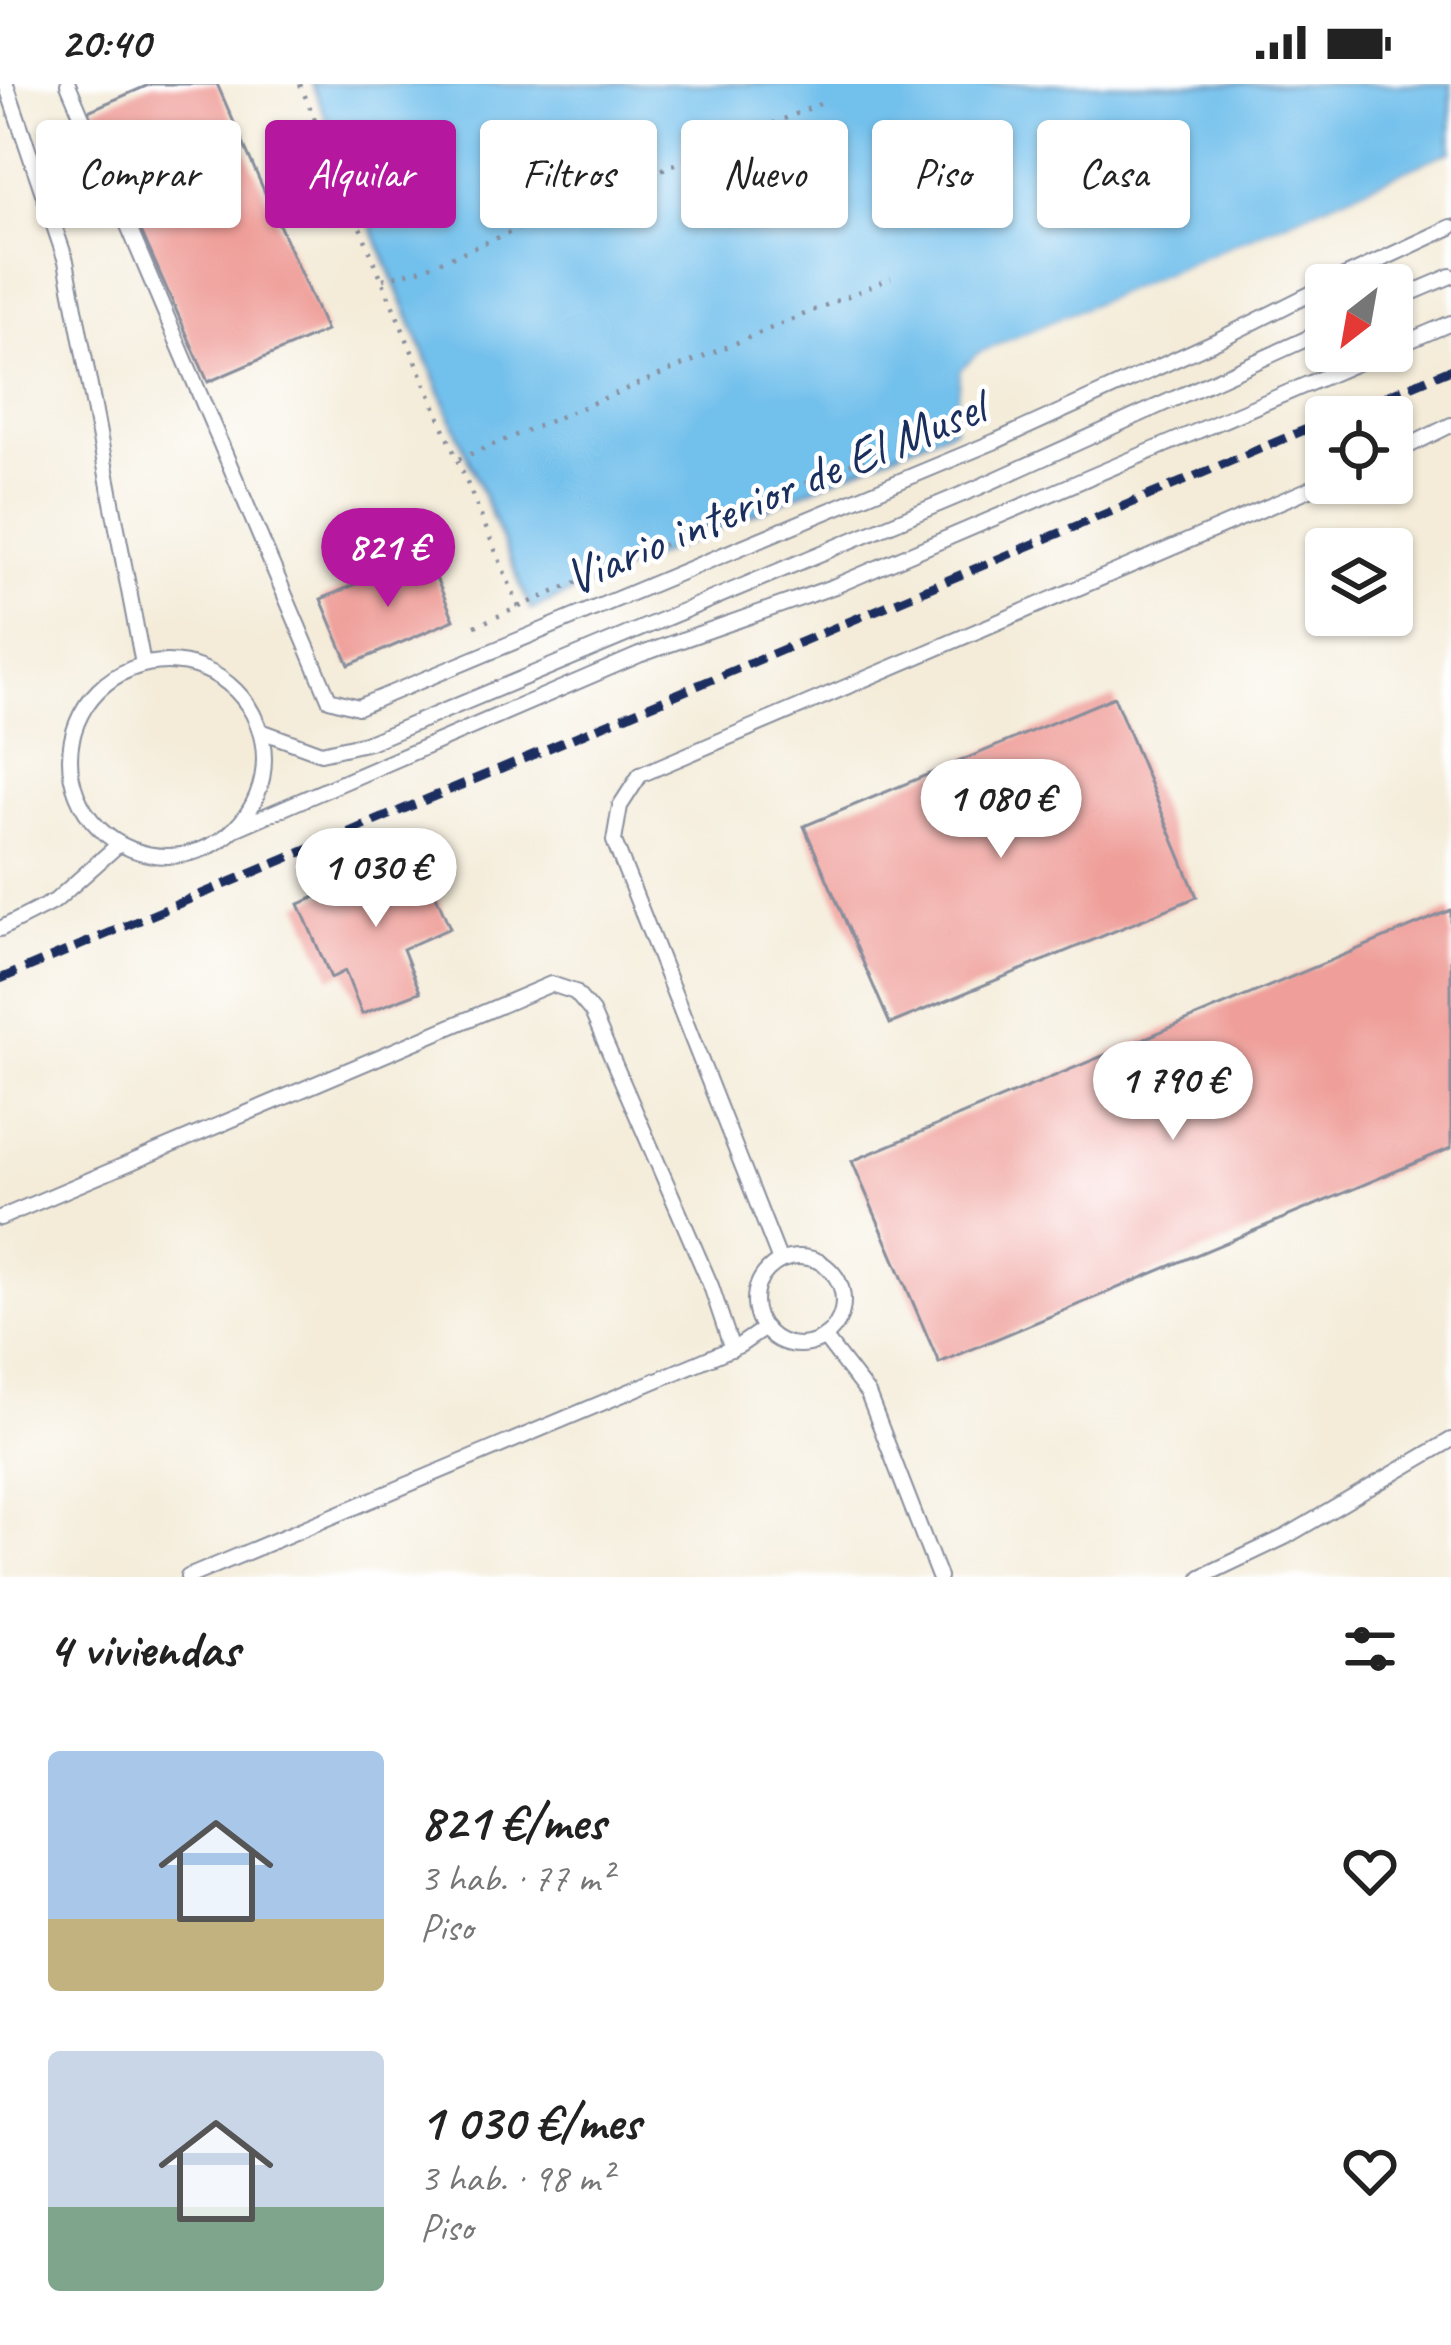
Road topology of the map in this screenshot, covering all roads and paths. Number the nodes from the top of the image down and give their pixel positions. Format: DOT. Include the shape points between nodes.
graph roads {
  1 [pos="6,84"];
  2 [pos="68,84"];
  3 [pos="300,84"];
  4 [pos="820,104"];
  5 [pos="1451,227"];
  6 [pos="1371,264"];
  7 [pos="1451,275"];
  8 [pos="891,278"];
  9 [pos="382,279"];
  10 [pos="1413,292"];
  11 [pos="1305,296"];
  12 [pos="1451,323"];
  13 [pos="1413,339"];
  14 [pos="1305,340"];
  15 [pos="1336,372"];
  16 [pos="1451,425"];
  17 [pos="932,429"];
  18 [pos="1413,444"];
  19 [pos="459,460"];
  20 [pos="1305,491"];
  21 [pos="518,607"];
  22 [pos="473,627"];
  23 [pos="143,664"];
  24 [pos="261,730"];
  25 [pos="237,828"];
  26 [pos="119,844"];
  27 [pos="0,929"];
  28 [pos="0,1218"];
  29 [pos="780,1261"];
  30 [pos="765,1328"];
  31 [pos="824,1337"];
  32 [pos="732,1349"];
  33 [pos="1451,1440"];
  34 [pos="188,1577"];
  35 [pos="939,1577"];
  36 [pos="1201,1577"];
  1 -- 23 [label="lane" via="65,261"];
  2 -- 11 [label="lane, Viario interior de El Musel" via="329,699 358,707 996,441"];
  3 -- 9 [label="path"];
  4 -- 9 [label="path"];
  5 -- 6 [label="lane, Viario interior de El Musel"];
  7 -- 10 [label="lane"];
  8 -- 19 [label="path"];
  9 -- 19 [label="path"];
  12 -- 13 [label="lane, Viario interior de El Musel"];
  14 -- 24 [label="lane, Viario interior de El Musel" via="977,488 370,742 322,753"];
  15 -- 25 [label="lane, Viario interior de El Musel"];
  16 -- 18 [label="lane"];
  17 -- 21 [label="path"];
  19 -- 21 [label="path"];
  20 -- 29 [label="lane" via="640,775 620,806 614,841"];
  21 -- 22 [label="path"];
  23 -- 24 [label="lane" via="173,661 228,682"];
  23 -- 26 [label="lane" via="88,700 73,730 76,795"];
  24 -- 25 [label="lane" via="262,782"];
  25 -- 26 [label="lane, Viario interior de El Musel" via="181,856"];
  26 -- 27 [label="lane" via="55,901"];
  28 -- 32 [label="lane" via="551,984 575,992 592,1012"];
  29 -- 30 [label="lane" via="755,1294"];
  29 -- 31 [label="lane" via="822,1263 840,1286 841,1314"];
  30 -- 31 [label="lane" via="796,1345"];
  30 -- 32 [label="lane"];
  31 -- 35 [label="lane" via="868,1394"];
  32 -- 34 [label="lane"];
  33 -- 36 [label="lane"];
}
